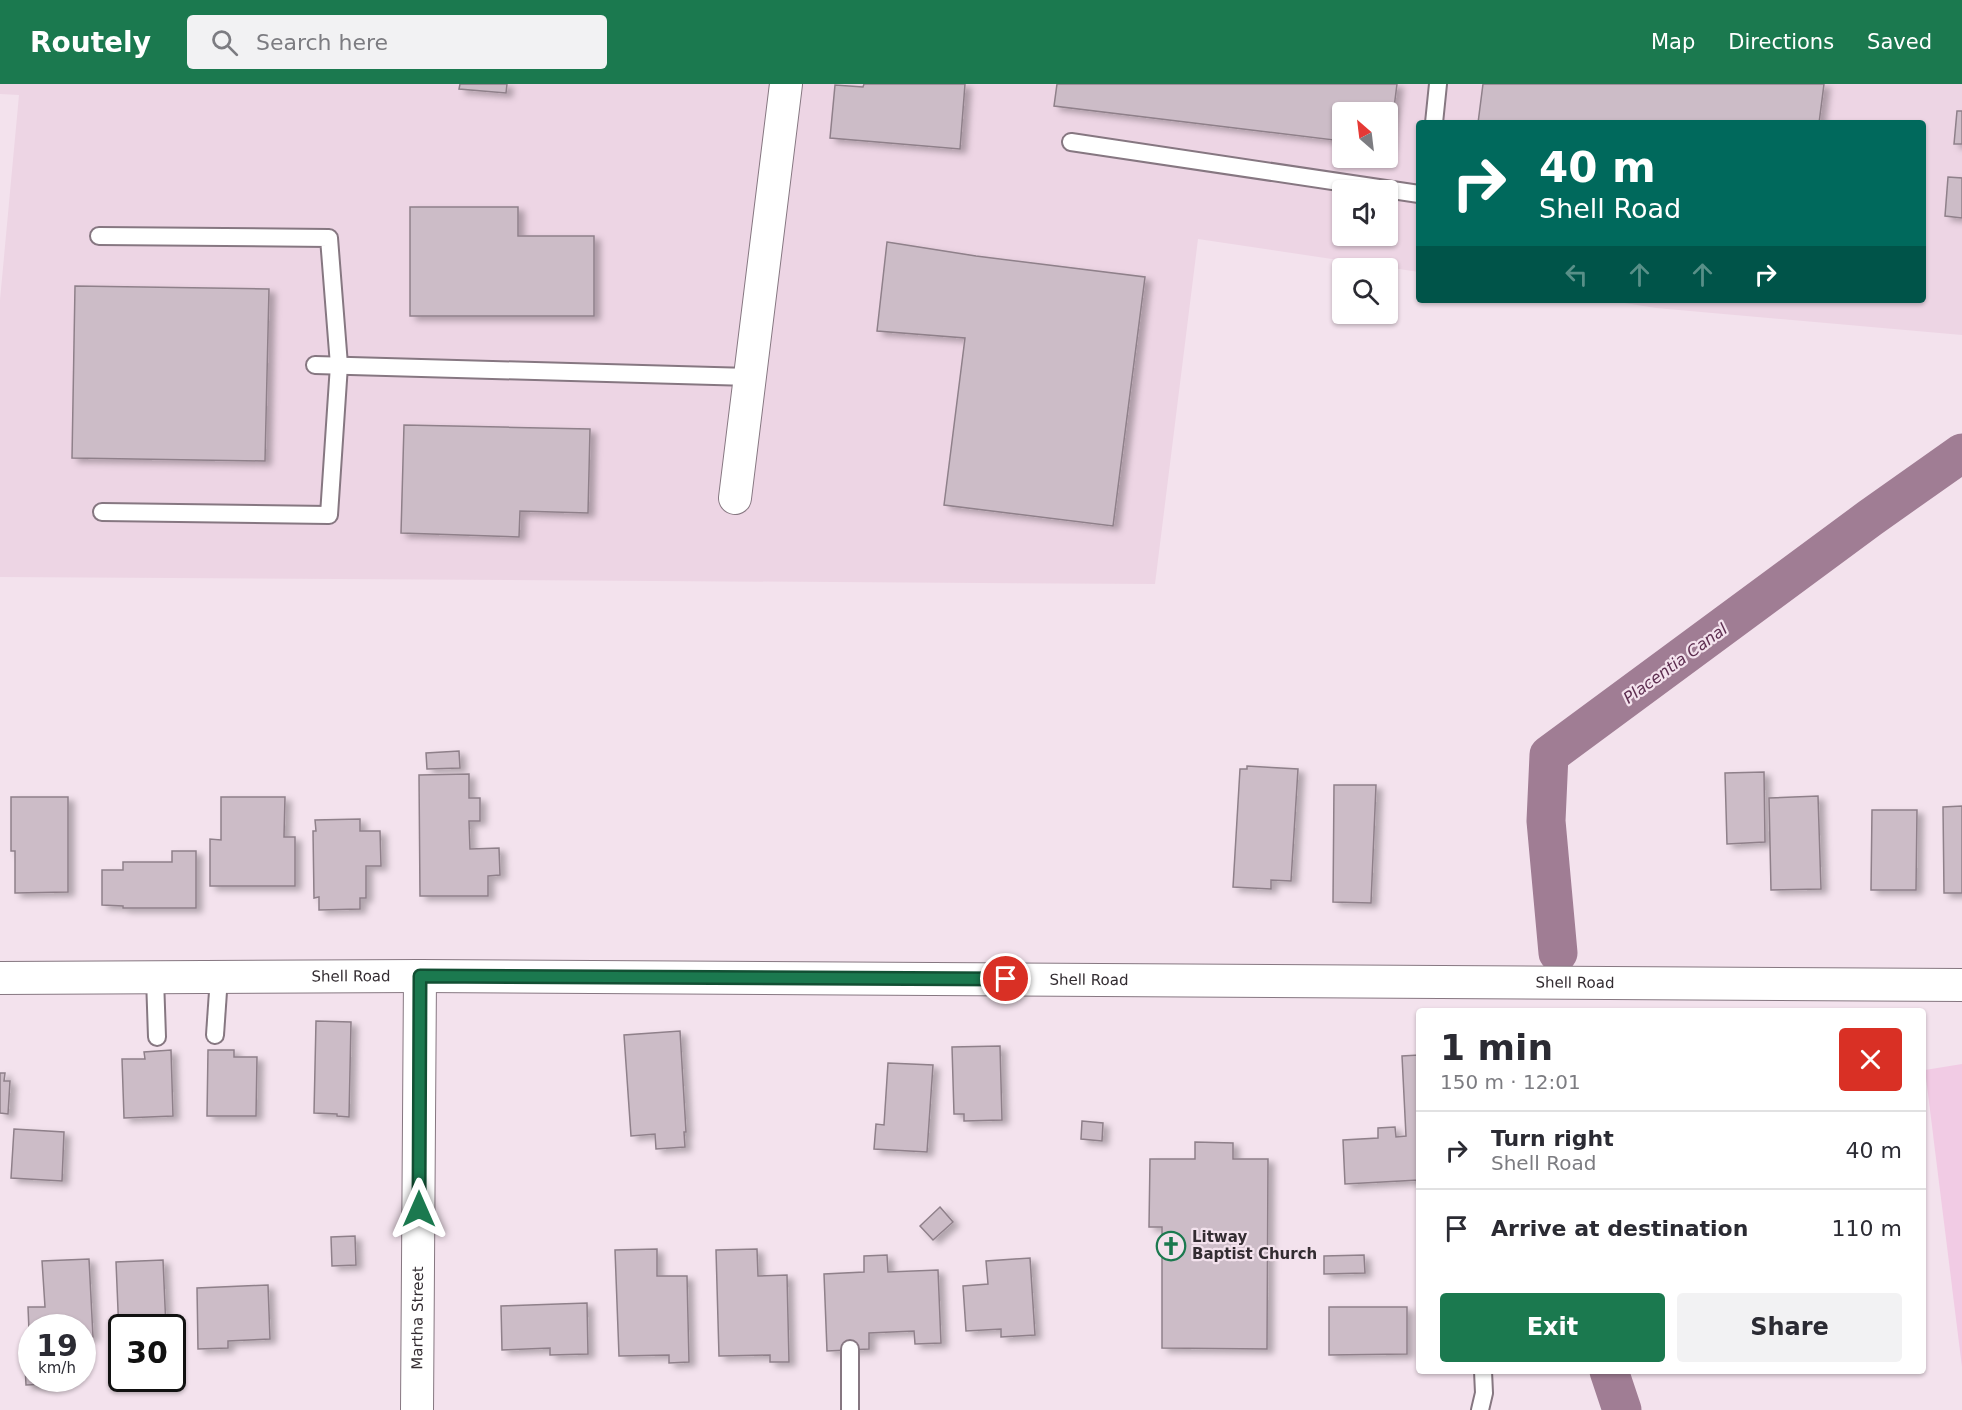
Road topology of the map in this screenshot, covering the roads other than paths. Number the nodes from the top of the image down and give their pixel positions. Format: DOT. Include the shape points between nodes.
graph roads {
  1 [pos="786,84"];
  2 [pos="1438,84"];
  3 [pos="1434,120"];
  4 [pos="1071,142"];
  5 [pos="1416,194"];
  6 [pos="99,236"];
  7 [pos="315,365"];
  8 [pos="339,365"];
  9 [pos="750,377"];
  10 [pos="735,498"];
  11 [pos="102,512"];
  12 [pos="420,976"];
  13 [pos="219,977"];
  14 [pos="0,978"];
  15 [pos="155,978"];
  16 [pos="1962,985"];
  17 [pos="215,1035"];
  18 [pos="158,1036"];
  19 [pos="850,1349"];
  20 [pos="1483,1374"];
  21 [pos="417,1410"];
  22 [pos="850,1410"];
  23 [pos="1480,1410"];
  1 -- 9 [label="street"];
  2 -- 3 [label="lane"];
  4 -- 5 [label="lane"];
  6 -- 8 [label="lane" via="329,238"];
  7 -- 8 [label="lane"];
  8 -- 9 [label="lane"];
  8 -- 11 [label="lane" via="329,515"];
  9 -- 10 [label="street"];
  12 -- 13 [label="street, Shell Road"];
  12 -- 16 [label="street, Shell Road"];
  12 -- 21 [label="street, Martha Street"];
  13 -- 15 [label="street, Shell Road"];
  13 -- 17 [label="lane"];
  14 -- 15 [label="street, Shell Road"];
  15 -- 18 [label="lane"];
  19 -- 22 [label="lane"];
  20 -- 23 [label="lane"];
}
